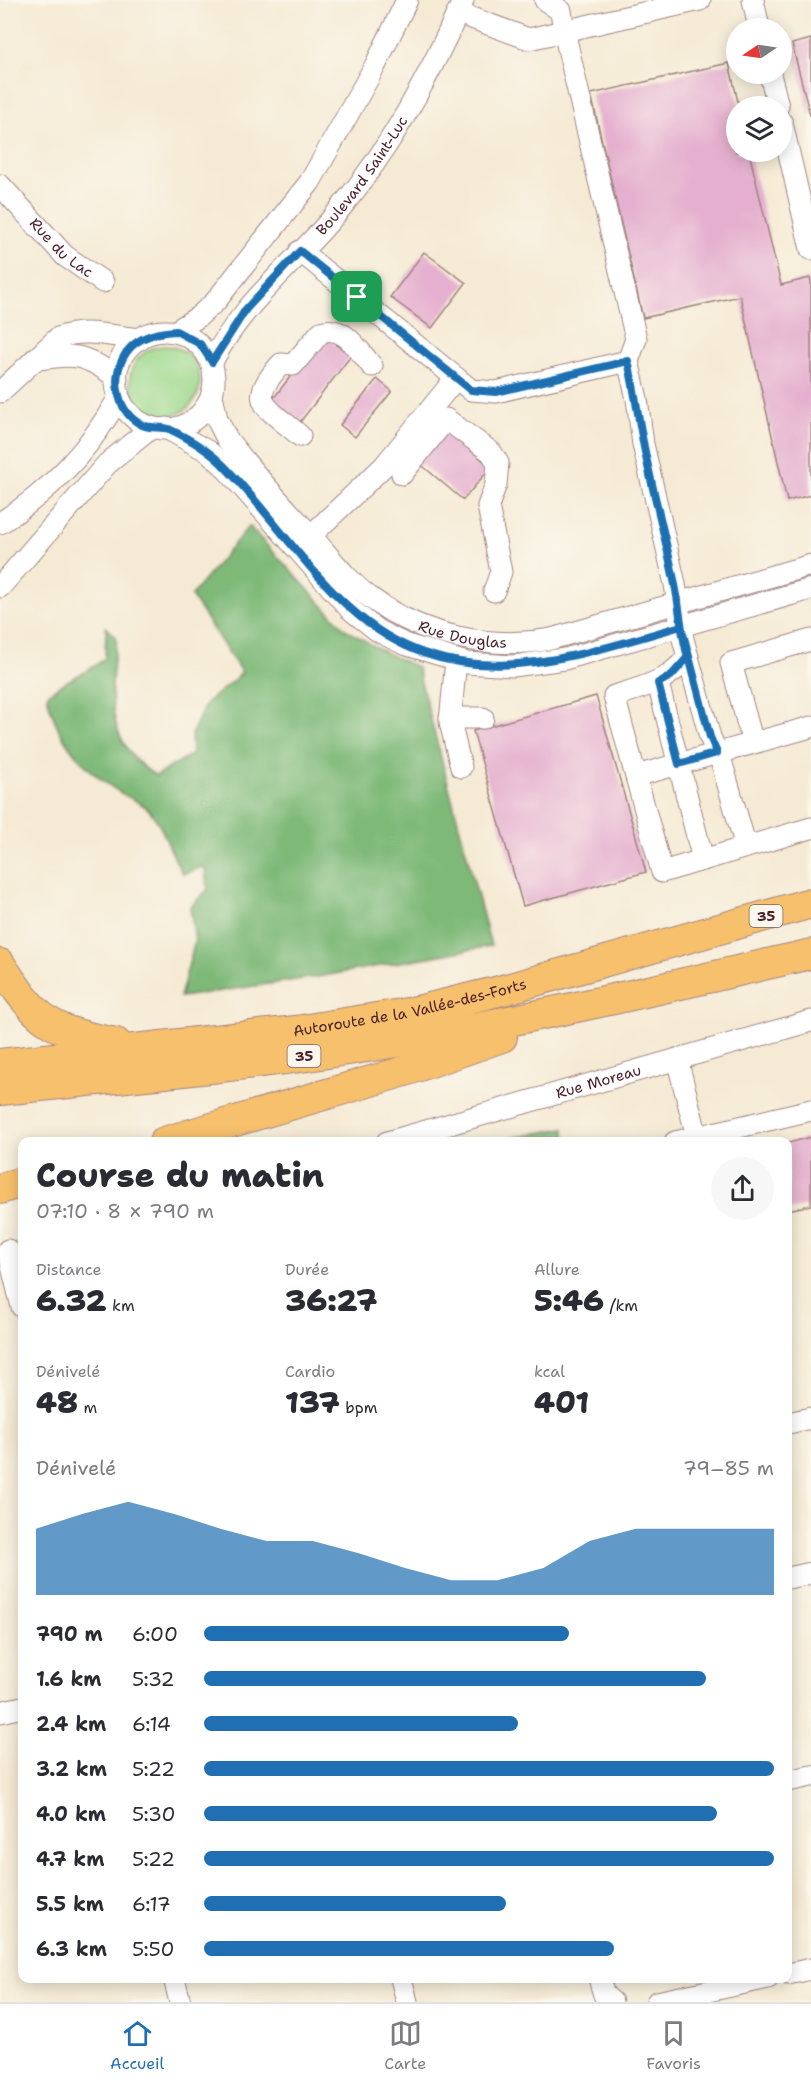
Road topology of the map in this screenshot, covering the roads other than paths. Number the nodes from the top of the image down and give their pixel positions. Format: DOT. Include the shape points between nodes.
graph roads {
  1 [pos="407,0"];
  2 [pos="545,0"];
  3 [pos="700,0"];
  4 [pos="753,0"];
  5 [pos="461,7"];
  6 [pos="757,18"];
  7 [pos="564,31"];
  8 [pos="791,162"];
  9 [pos="0,185"];
  10 [pos="811,249"];
  11 [pos="300,251"];
  12 [pos="103,282"];
  13 [pos="176,331"];
  14 [pos="141,339"];
  15 [pos="34,360"];
  16 [pos="628,361"];
  17 [pos="212,362"];
  18 [pos="372,366"];
  19 [pos="456,378"];
  20 [pos="118,387"];
  21 [pos="0,392"];
  22 [pos="212,395"];
  23 [pos="159,428"];
  24 [pos="300,436"];
  25 [pos="402,474"];
  26 [pos="0,523"];
  27 [pos="304,542"];
  28 [pos="811,565"];
  29 [pos="2,588"];
  30 [pos="811,589"];
  31 [pos="494,591"];
  32 [pos="678,602"];
  33 [pos="681,626"];
  34 [pos="811,640"];
  35 [pos="688,657"];
  36 [pos="456,660"];
  37 [pos="658,683"];
  38 [pos="450,718"];
  39 [pos="483,718"];
  40 [pos="811,727"];
  41 [pos="753,743"];
  42 [pos="717,753"];
  43 [pos="679,764"];
  44 [pos="461,767"];
  45 [pos="636,776"];
  46 [pos="811,828"];
  47 [pos="746,847"];
  48 [pos="704,860"];
  49 [pos="811,903"];
  50 [pos="811,954"];
  51 [pos="0,964"];
  52 [pos="604,1001"];
  53 [pos="811,1021"];
  54 [pos="146,1048"];
  55 [pos="677,1059"];
  56 [pos="0,1064"];
  57 [pos="0,1090"];
  58 [pos="811,1110"];
  59 [pos="429,1136"];
  60 [pos="181,1137"];
  61 [pos="697,1137"];
  62 [pos="18,1183"];
  63 [pos="0,1189"];
  64 [pos="10,1249"];
  65 [pos="18,1288"];
  66 [pos="811,1418"];
  67 [pos="792,1422"];
  68 [pos="811,1573"];
  69 [pos="792,1577"];
  70 [pos="18,1708"];
  71 [pos="0,1712"];
  72 [pos="811,1776"];
  73 [pos="792,1780"];
  74 [pos="811,1969"];
  75 [pos="792,1973"];
  76 [pos="175,1983"];
  77 [pos="402,1983"];
  78 [pos="600,1983"];
  79 [pos="745,1983"];
  80 [pos="180,2002"];
  81 [pos="407,2002"];
  82 [pos="612,2002"];
  83 [pos="657,2002"];
  1 -- 13 [label="street" via="310,182 215,302"];
  2 -- 7 [label="street" via="561,11"];
  3 -- 7 [label="street"];
  4 -- 6 [label="street"];
  5 -- 7 [label="street" via="530,39"];
  5 -- 11 [label="street, Boulevard Saint-Luc" via="430,72 378,158 339,210"];
  7 -- 16 [label="street" via="636,339"];
  8 -- 10 [label="street"];
  9 -- 12 [label="street, Rue du Lac" via="65,256"];
  11 -- 17 [label="street, Boulevard Saint-Luc" via="246,309"];
  11 -- 19 [label="street"];
  13 -- 14 [label="street"];
  13 -- 17 [label="street" via="200,344"];
  14 -- 15 [label="street" via="76,332 58,338"];
  14 -- 20 [label="street" via="126,352"];
  15 -- 20 [label="street" via="75,355 93,360"];
  15 -- 21 [label="street"];
  16 -- 19 [label="street" via="496,392 471,390"];
  16 -- 32 [label="street"];
  17 -- 22 [label="street"];
  18 -- 24 [label="street" via="338,330 321,332 293,365 281,364 263,384 263,403"];
  19 -- 27 [label="street" via="384,466"];
  20 -- 23 [label="street" via="130,416"];
  20 -- 26 [label="street" via="104,424 60,477"];
  22 -- 23 [label="street" via="194,417"];
  22 -- 27 [label="street, Rue Douglas" via="227,439"];
  23 -- 27 [label="street, Rue Douglas" via="209,452"];
  23 -- 29 [label="street" via="107,464"];
  25 -- 31 [label="street" via="446,419 491,452 498,472 488,506 501,572"];
  27 -- 32 [label="street, Rue Douglas" via="371,598 413,622 469,639 536,641"];
  27 -- 36 [label="street, Rue Douglas" via="350,609 378,631 404,644"];
  28 -- 32 [label="street, Rue Douglas"];
  30 -- 33 [label="street, Rue Douglas"];
  32 -- 33 [label="street"];
  33 -- 35 [label="street"];
  33 -- 36 [label="street, Rue Douglas" via="537,664 498,666"];
  34 -- 41 [label="street" via="731,663"];
  35 -- 37 [label="street" via="671,676"];
  35 -- 42 [label="street"];
  36 -- 38 [label="street"];
  37 -- 43 [label="street"];
  37 -- 45 [label="street" via="614,696"];
  38 -- 39 [label="street"];
  38 -- 44 [label="street"];
  40 -- 41 [label="street"];
  41 -- 42 [label="street"];
  42 -- 43 [label="street"];
  42 -- 47 [label="street"];
  43 -- 45 [label="street"];
  43 -- 48 [label="street"];
  45 -- 48 [label="street" via="662,872"];
  46 -- 47 [label="street"];
  47 -- 48 [label="street"];
  49 -- 54 [label="highway, Autoroute de la Vallée-des-Forts / 35" via="413,1012 297,1031"];
  50 -- 52 [label="highway, Autoroute de la Vallée-des-Forts / 35"];
  51 -- 54 [label="highway" via="26,1004 53,1026 85,1037"];
  52 -- 57 [label="highway, Autoroute de la Vallée-des-Forts / 35" via="310,1056"];
  52 -- 60 [label="highway" via="405,1071"];
  53 -- 55 [label="street, Rue Moreau"];
  54 -- 56 [label="highway, Autoroute de la Vallée-des-Forts / 35"];
  55 -- 59 [label="street, Rue Moreau"];
  55 -- 61 [label="street"];
  58 -- 61 [label="street"];
  62 -- 63 [label="highway"];
  64 -- 65 [label="street"];
  66 -- 67 [label="street"];
  68 -- 69 [label="street"];
  70 -- 71 [label="street"];
  72 -- 73 [label="street"];
  74 -- 75 [label="street"];
  76 -- 80 [label="street"];
  77 -- 81 [label="street"];
  78 -- 82 [label="street" via="604,1995"];
  79 -- 83 [label="street"];
}
